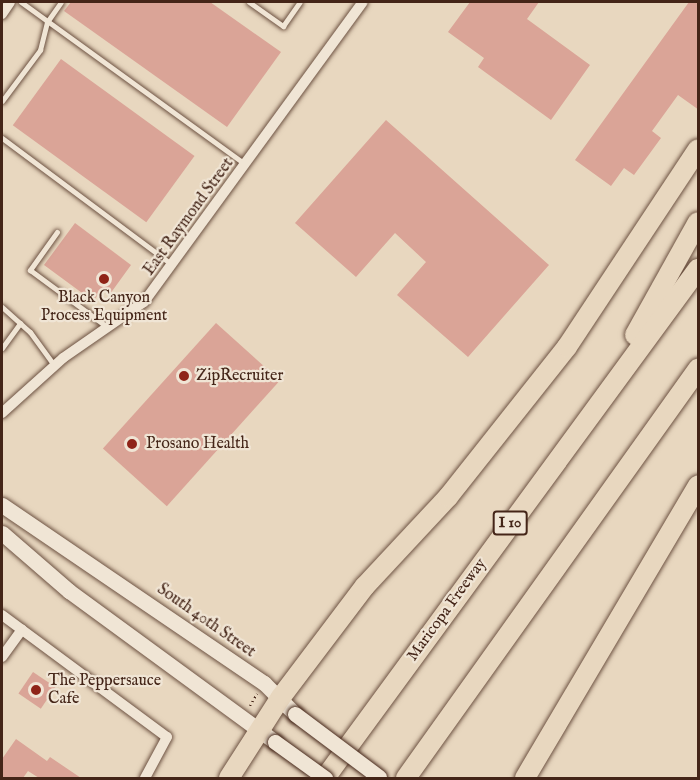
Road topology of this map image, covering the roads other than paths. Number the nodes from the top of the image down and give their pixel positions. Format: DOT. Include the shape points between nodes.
graph roads {
  1 [pos="10,2"];
  2 [pos="21,2"];
  3 [pos="61,2"];
  4 [pos="249,2"];
  5 [pos="300,2"];
  6 [pos="363,2"];
  7 [pos="2,14"];
  8 [pos="47,22"];
  9 [pos="2,101"];
  10 [pos="2,138"];
  11 [pos="699,149"];
  12 [pos="245,164"];
  13 [pos="699,222"];
  14 [pos="57,232"];
  15 [pos="174,267"];
  16 [pos="699,269"];
  17 [pos="2,307"];
  18 [pos="20,323"];
  19 [pos="108,328"];
  20 [pos="2,348"];
  21 [pos="54,365"];
  22 [pos="699,369"];
  23 [pos="2,410"];
  24 [pos="584,422"];
  25 [pos="699,485"];
  26 [pos="2,505"];
  27 [pos="2,533"];
  28 [pos="2,615"];
  29 [pos="22,629"];
  30 [pos="2,657"];
  31 [pos="281,697"];
  32 [pos="259,731"];
  33 [pos="145,778"];
  34 [pos="229,778"];
  35 [pos="325,778"];
  36 [pos="381,778"];
  37 [pos="406,778"];
  38 [pos="525,778"];
  1 -- 7 [label="street"];
  2 -- 8 [label="lane"];
  3 -- 8 [label="lane"];
  4 -- 5 [label="lane" via="283,26"];
  6 -- 12 [label="street, East Raymond Street"];
  8 -- 9 [label="lane" via="40,50"];
  8 -- 12 [label="lane"];
  10 -- 15 [label="lane"];
  11 -- 31 [label="highway" via="567,347 448,497 365,586"];
  12 -- 15 [label="street, East Raymond Street"];
  13 -- 24 [label="highway"];
  14 -- 19 [label="lane" via="30,270"];
  15 -- 19 [label="street, East Raymond Street" via="144,302"];
  16 -- 24 [label="highway, Maricopa Freeway / I 10"];
  17 -- 18 [label="lane"];
  18 -- 20 [label="lane"];
  18 -- 21 [label="lane"];
  19 -- 21 [label="street, East Raymond Street"];
  21 -- 23 [label="street, East Raymond Street"];
  22 -- 37 [label="highway"];
  24 -- 35 [label="highway, Maricopa Freeway / I 10"];
  25 -- 38 [label="highway"];
  26 -- 31 [label="main road, South 40th Street"];
  27 -- 32 [label="main road" via="78,598"];
  28 -- 29 [label="street"];
  29 -- 30 [label="street"];
  29 -- 33 [label="street" via="167,738"];
  31 -- 32 [label="highway"];
  31 -- 36 [label="main road, South 40th Street, bridge" via="295,714"];
  32 -- 34 [label="highway"];
  32 -- 35 [label="main road, bridge"];
}
